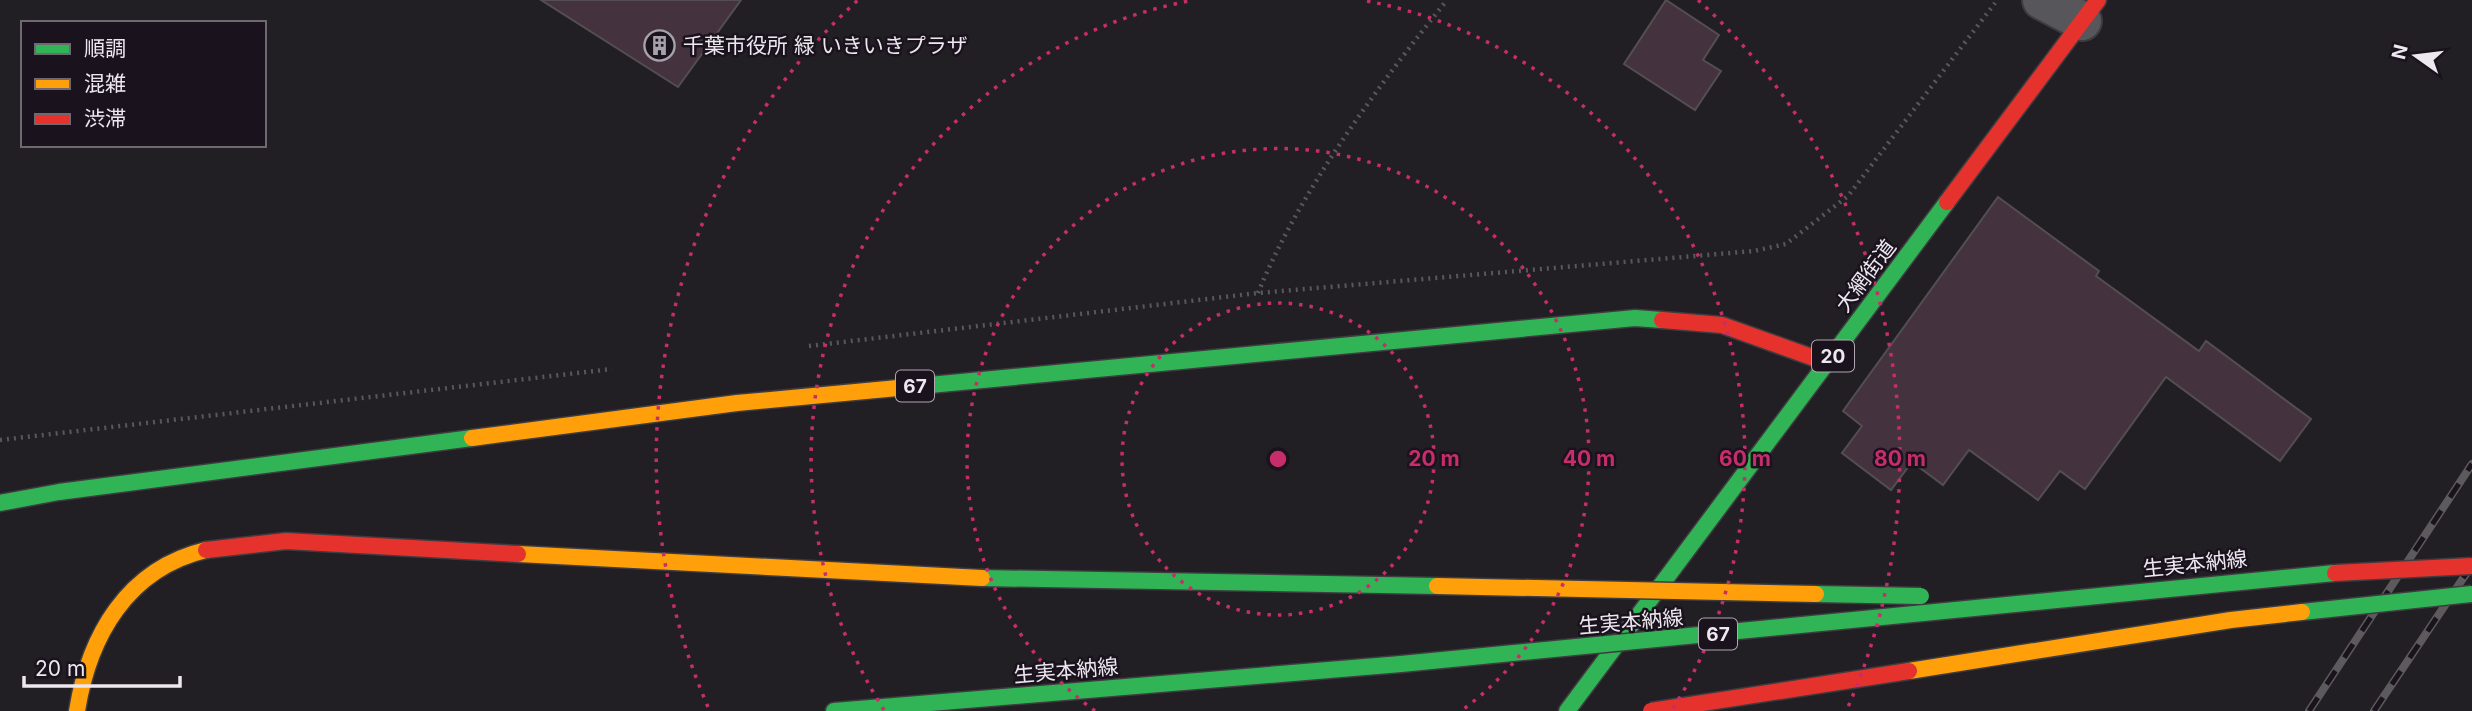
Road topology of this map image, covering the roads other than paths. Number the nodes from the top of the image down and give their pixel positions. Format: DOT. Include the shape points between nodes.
graph roads {
  1 [pos="2042,0"];
  2 [pos="2090,11"];
  3 [pos="1828,363"];
  4 [pos="0,503"];
  5 [pos="2472,566"];
  6 [pos="2472,594"];
  7 [pos="2035,601"];
  8 [pos="77,711"];
  9 [pos="834,711"];
  10 [pos="1567,711"];
  11 [pos="1651,711"];
  1 -- 2 [label="street"];
  2 -- 3 [label="main road, 大網街道 / 20"];
  3 -- 4 [label="main road, 67" via="1722,325 1635,318 737,403"];
  3 -- 10 [label="main road, 大網街道 / 20"];
  5 -- 7 [label="main road, 生実本納線 / 67, bridge" via="2281,577"];
  6 -- 11 [label="main road, bridge" via="2231,620"];
  7 -- 8 [label="main road, bridge" via="1851,592 1065,581 273,542 213,548 164,564 130,591 97,639 80,684"];
  7 -- 9 [label="main road, 生実本納線 / 67, bridge" via="1401,664"];
}
